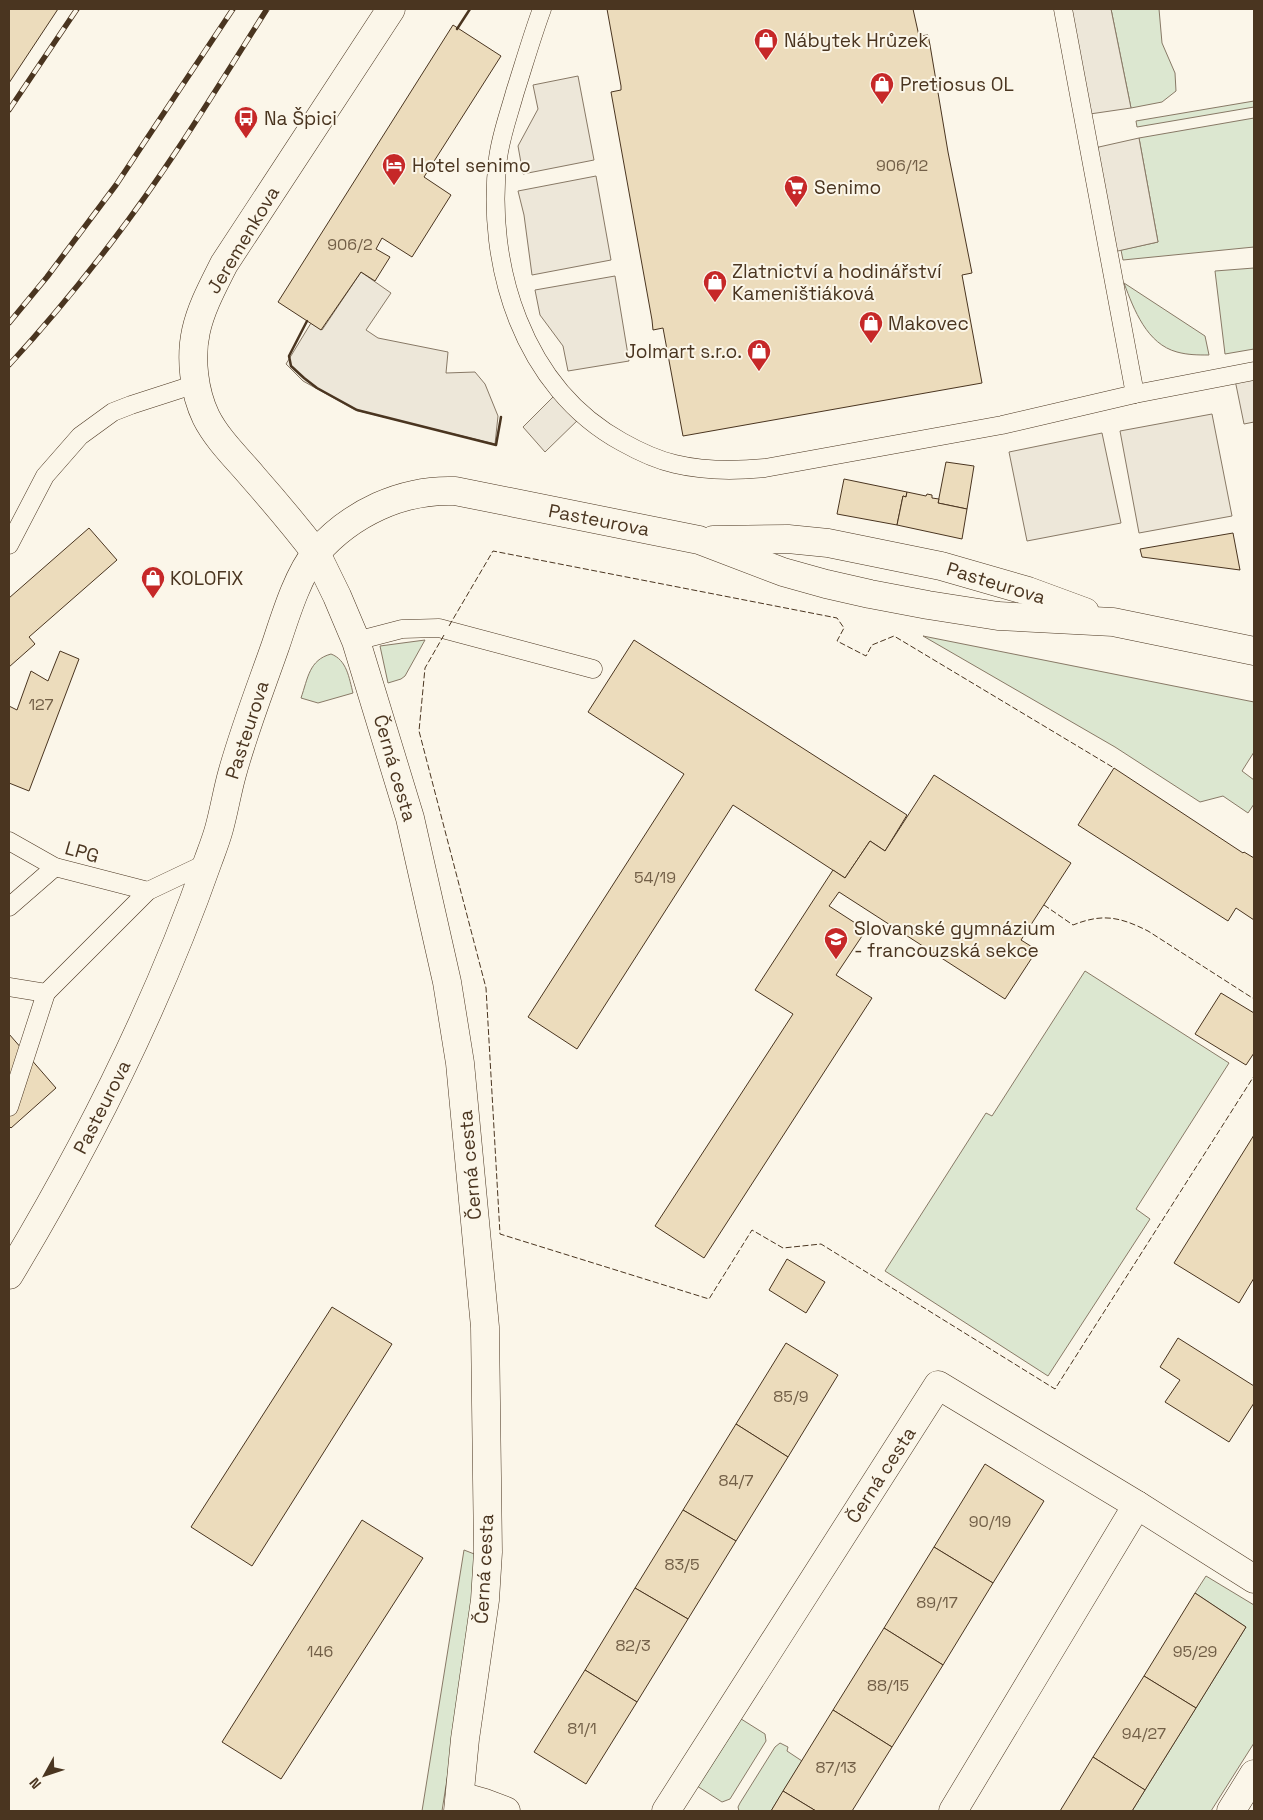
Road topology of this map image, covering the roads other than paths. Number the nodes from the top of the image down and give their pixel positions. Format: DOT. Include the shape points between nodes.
graph roads {
  1 [pos="392,9"];
  2 [pos="542,9"];
  3 [pos="1064,9"];
  4 [pos="1254,371"];
  5 [pos="196,384"];
  6 [pos="1135,394"];
  7 [pos="699,540"];
  8 [pos="9,545"];
  9 [pos="316,553"];
  10 [pos="1113,622"];
  11 [pos="356,641"];
  12 [pos="1254,651"];
  13 [pos="593,669"];
  14 [pos="9,841"];
  15 [pos="207,863"];
  16 [pos="55,868"];
  17 [pos="148,892"];
  18 [pos="9,907"];
  19 [pos="9,987"];
  20 [pos="46,993"];
  21 [pos="9,1107"];
  22 [pos="9,1275"];
  23 [pos="1137,1505"];
  24 [pos="1254,1579"];
  25 [pos="1254,1774"];
  26 [pos="459,1804"];
  27 [pos="506,1811"];
  28 [pos="666,1811"];
  29 [pos="953,1811"];
  30 [pos="1231,1811"];
  1 -- 5 [label="street, Jeremenkova" via="224,264 196,332 193,354"];
  2 -- 6 [label="lane" via="504,126 498,158 496,219 499,250 507,290 536,358 571,404 609,434 674,464 744,470 1002,425"];
  3 -- 6 [label="lane"];
  4 -- 6 [label="lane"];
  5 -- 8 [label="lane" via="113,412 80,436 46,476"];
  5 -- 9 [label="street, Jeremenkova" via="206,416 217,433"];
  7 -- 9 [label="street, Pasteurova" via="454,491 433,490 381,505 360,516 345,525"];
  7 -- 10 [label="street, Pasteurova" via="791,574 889,598 998,616"];
  7 -- 10 [label="street, Pasteurova" via="788,539 828,543 941,566 1028,591"];
  9 -- 11 [label="street, Černá cesta"];
  9 -- 15 [label="street, Pasteurova" via="286,616 232,773"];
  10 -- 12 [label="street, Pasteurova"];
  11 -- 13 [label="lane" via="402,629 439,628"];
  11 -- 26 [label="street, Černá cesta" via="410,818 447,982 460,1063 484,1317 486,1600 465,1739"];
  14 -- 16 [label="lane, LPG"];
  15 -- 17 [label="lane"];
  15 -- 22 [label="street, Pasteurova" via="126,1058 87,1139"];
  16 -- 17 [label="lane, LPG"];
  16 -- 18 [label="lane"];
  17 -- 20 [label="lane"];
  19 -- 20 [label="lane"];
  20 -- 21 [label="lane"];
  23 -- 24 [label="street, Černá cesta"];
  23 -- 28 [label="street, Černá cesta" via="938,1385"];
  23 -- 29 [label="street"];
  25 -- 30 [label="street"];
  26 -- 27 [label="street, Černá cesta" via="485,1803"];
}
